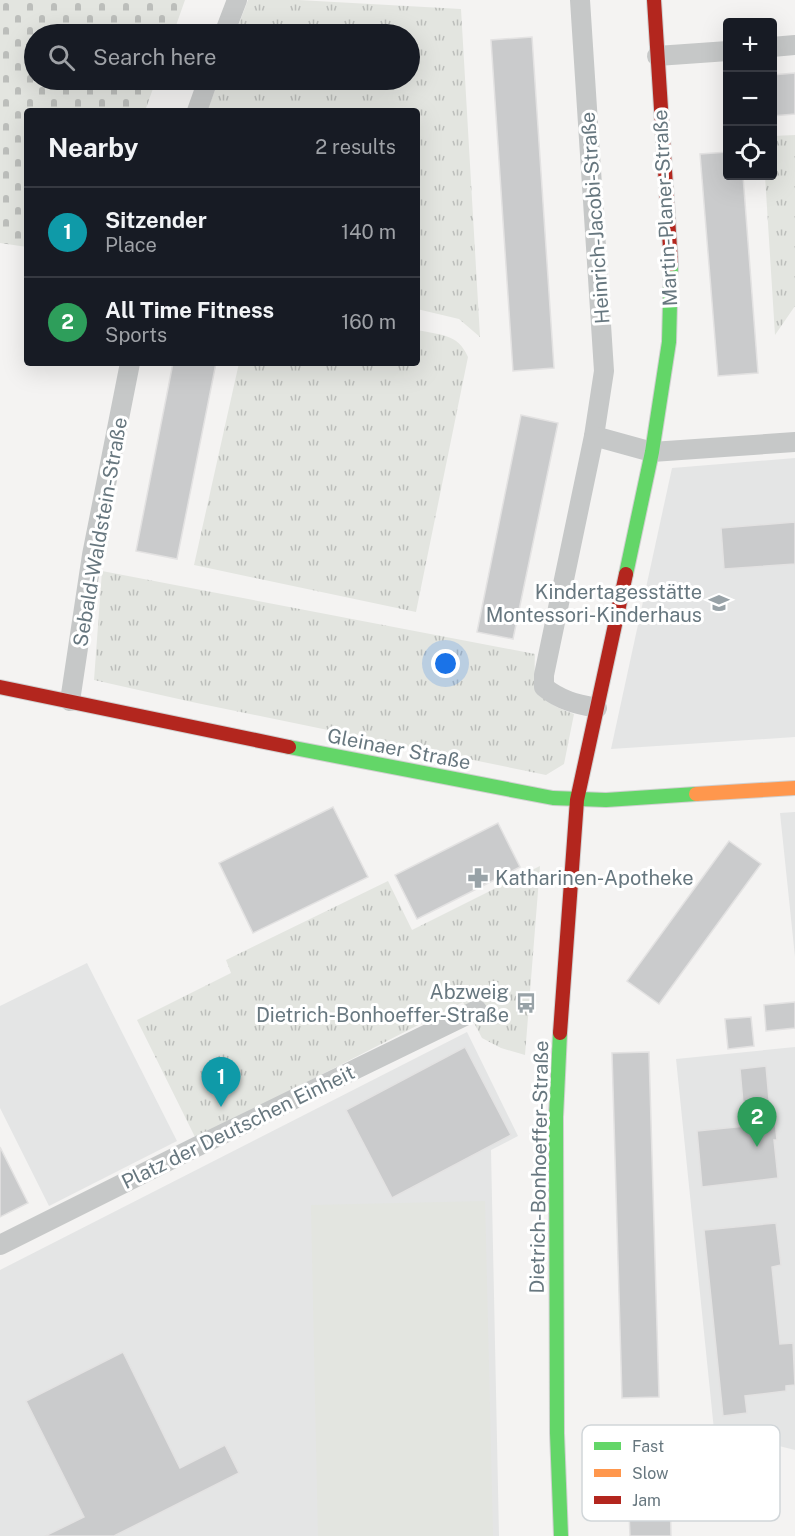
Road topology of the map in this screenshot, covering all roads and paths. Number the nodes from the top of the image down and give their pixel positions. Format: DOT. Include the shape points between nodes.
graph roads {
  1 [pos="237,0"];
  2 [pos="580,0"];
  3 [pos="654,0"];
  4 [pos="228,24"];
  5 [pos="795,45"];
  6 [pos="777,47"];
  7 [pos="723,51"];
  8 [pos="657,56"];
  9 [pos="204,90"];
  10 [pos="198,108"];
  11 [pos="129,366"];
  12 [pos="594,436"];
  13 [pos="795,442"];
  14 [pos="652,452"];
  15 [pos="0,687"];
  16 [pos="70,701"];
  17 [pos="597,708"];
  18 [pos="795,788"];
  19 [pos="577,800"];
  20 [pos="477,1010"];
  21 [pos="0,1245"];
  22 [pos="561,1536"];
  1 -- 4 [label="street"];
  2 -- 12 [label="street, Heinrich-Jacobi-Straße" via="604,371"];
  3 -- 8 [label="street, Martin-Planer-Straße"];
  5 -- 6 [label="street"];
  7 -- 8 [label="street"];
  8 -- 14 [label="street, Martin-Planer-Straße" via="671,299 669,342"];
  9 -- 10 [label="street"];
  11 -- 16 [label="street, Sebald-Waldstein-Straße" via="90,566"];
  12 -- 14 [label="street"];
  12 -- 17 [label="street, Heinrich-Jacobi-Straße" via="544,687 567,702"];
  13 -- 14 [label="street"];
  14 -- 17 [label="street, Martin-Planer-Straße"];
  15 -- 16 [label="street, Gleinaer Straße"];
  16 -- 19 [label="street, Gleinaer Straße" via="530,795"];
  17 -- 19 [label="street, Martin-Planer-Straße"];
  18 -- 19 [label="street, Gleinaer Straße"];
  19 -- 22 [label="street, Dietrich-Bonhoeffer-Straße" via="556,1117"];
  20 -- 21 [label="street, Platz der Deutschen Einheit"];
}
